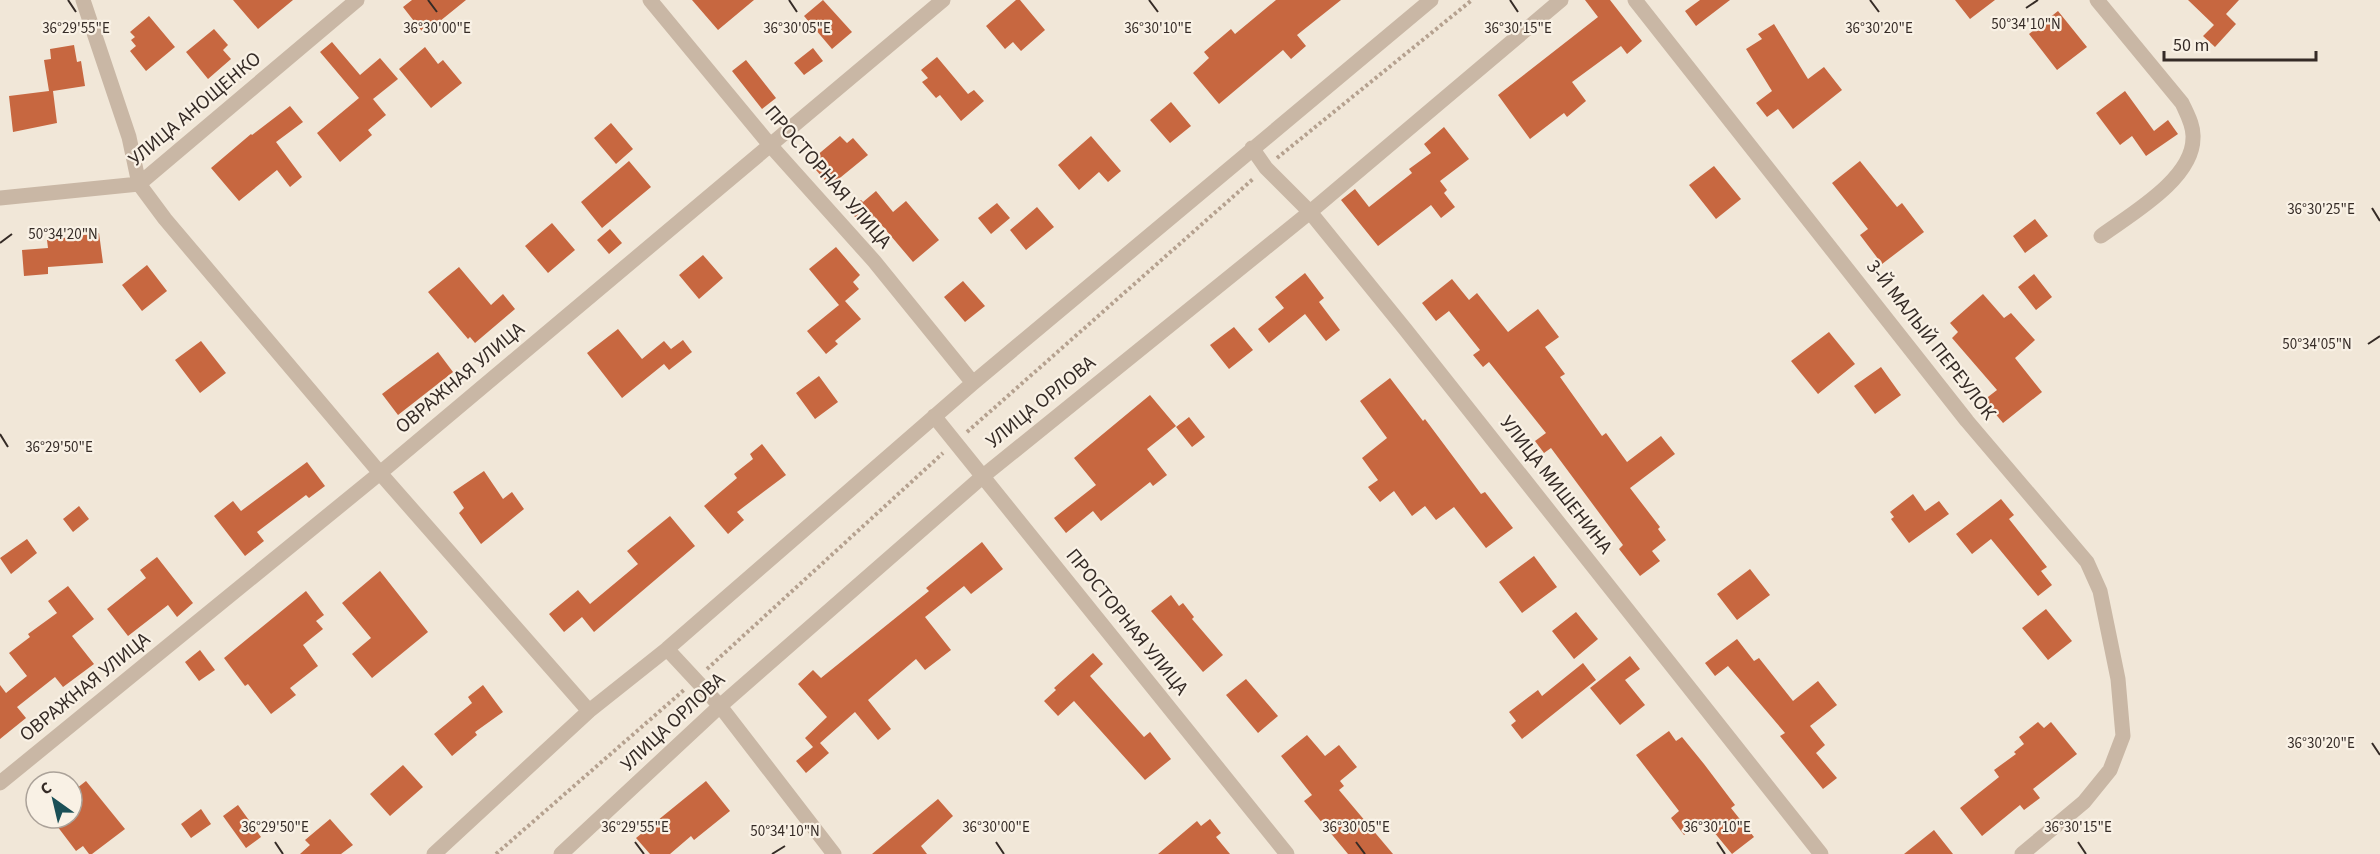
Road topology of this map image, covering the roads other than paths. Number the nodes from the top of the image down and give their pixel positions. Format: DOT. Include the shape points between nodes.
graph roads {
  1 [pos="83,0"];
  2 [pos="357,0"];
  3 [pos="650,0"];
  4 [pos="943,0"];
  5 [pos="1430,0"];
  6 [pos="1561,0"];
  7 [pos="1635,0"];
  8 [pos="2097,0"];
  9 [pos="770,145"];
  10 [pos="1252,148"];
  11 [pos="139,184"];
  12 [pos="0,198"];
  13 [pos="1310,212"];
  14 [pos="2101,236"];
  15 [pos="973,383"];
  16 [pos="934,417"];
  17 [pos="380,473"];
  18 [pos="982,477"];
  19 [pos="667,649"];
  20 [pos="720,706"];
  21 [pos="589,711"];
  22 [pos="0,783"];
  23 [pos="434,854"];
  24 [pos="561,854"];
  25 [pos="834,854"];
  26 [pos="1287,854"];
  27 [pos="1821,854"];
  28 [pos="2022,854"];
  1 -- 11 [label="street" via="129,137"];
  2 -- 11 [label="street, УЛИЦА АНОЩЕНКО"];
  3 -- 9 [label="street, ПРОСТОРНАЯ УЛИЦА"];
  4 -- 9 [label="street, ОВРАЖНАЯ УЛИЦА"];
  5 -- 10 [label="street"];
  6 -- 13 [label="street, УЛИЦА ОРЛОВА"];
  7 -- 28 [label="street, 3-Й МАЛЫЙ ПЕРЕУЛОК" via="1967,421 2087,562 2100,591 2107,621 2118,679 2122,736 2110,770 2084,802"];
  8 -- 14 [label="street" via="2182,103 2193,138 2189,159 2176,178"];
  9 -- 15 [label="street, ПРОСТОРНАЯ УЛИЦА" via="874,261"];
  9 -- 17 [label="street, ОВРАЖНАЯ УЛИЦА"];
  10 -- 13 [label="street, УЛИЦА МИШЕНИНА" via="1266,168"];
  10 -- 15 [label="street"];
  11 -- 12 [label="street, УЛИЦА АНОЩЕНКО"];
  11 -- 17 [label="street"];
  13 -- 18 [label="street, УЛИЦА ОРЛОВА"];
  13 -- 27 [label="street, УЛИЦА МИШЕНИНА"];
  15 -- 16 [label="street"];
  16 -- 18 [label="street, ПРОСТОРНАЯ УЛИЦА"];
  16 -- 19 [label="street"];
  17 -- 21 [label="street"];
  17 -- 22 [label="street, ОВРАЖНАЯ УЛИЦА"];
  18 -- 20 [label="street, УЛИЦА ОРЛОВА"];
  18 -- 26 [label="street, ПРОСТОРНАЯ УЛИЦА"];
  19 -- 20 [label="street"];
  19 -- 21 [label="street"];
  20 -- 24 [label="street, УЛИЦА ОРЛОВА"];
  20 -- 25 [label="street"];
  21 -- 23 [label="street"];
}
